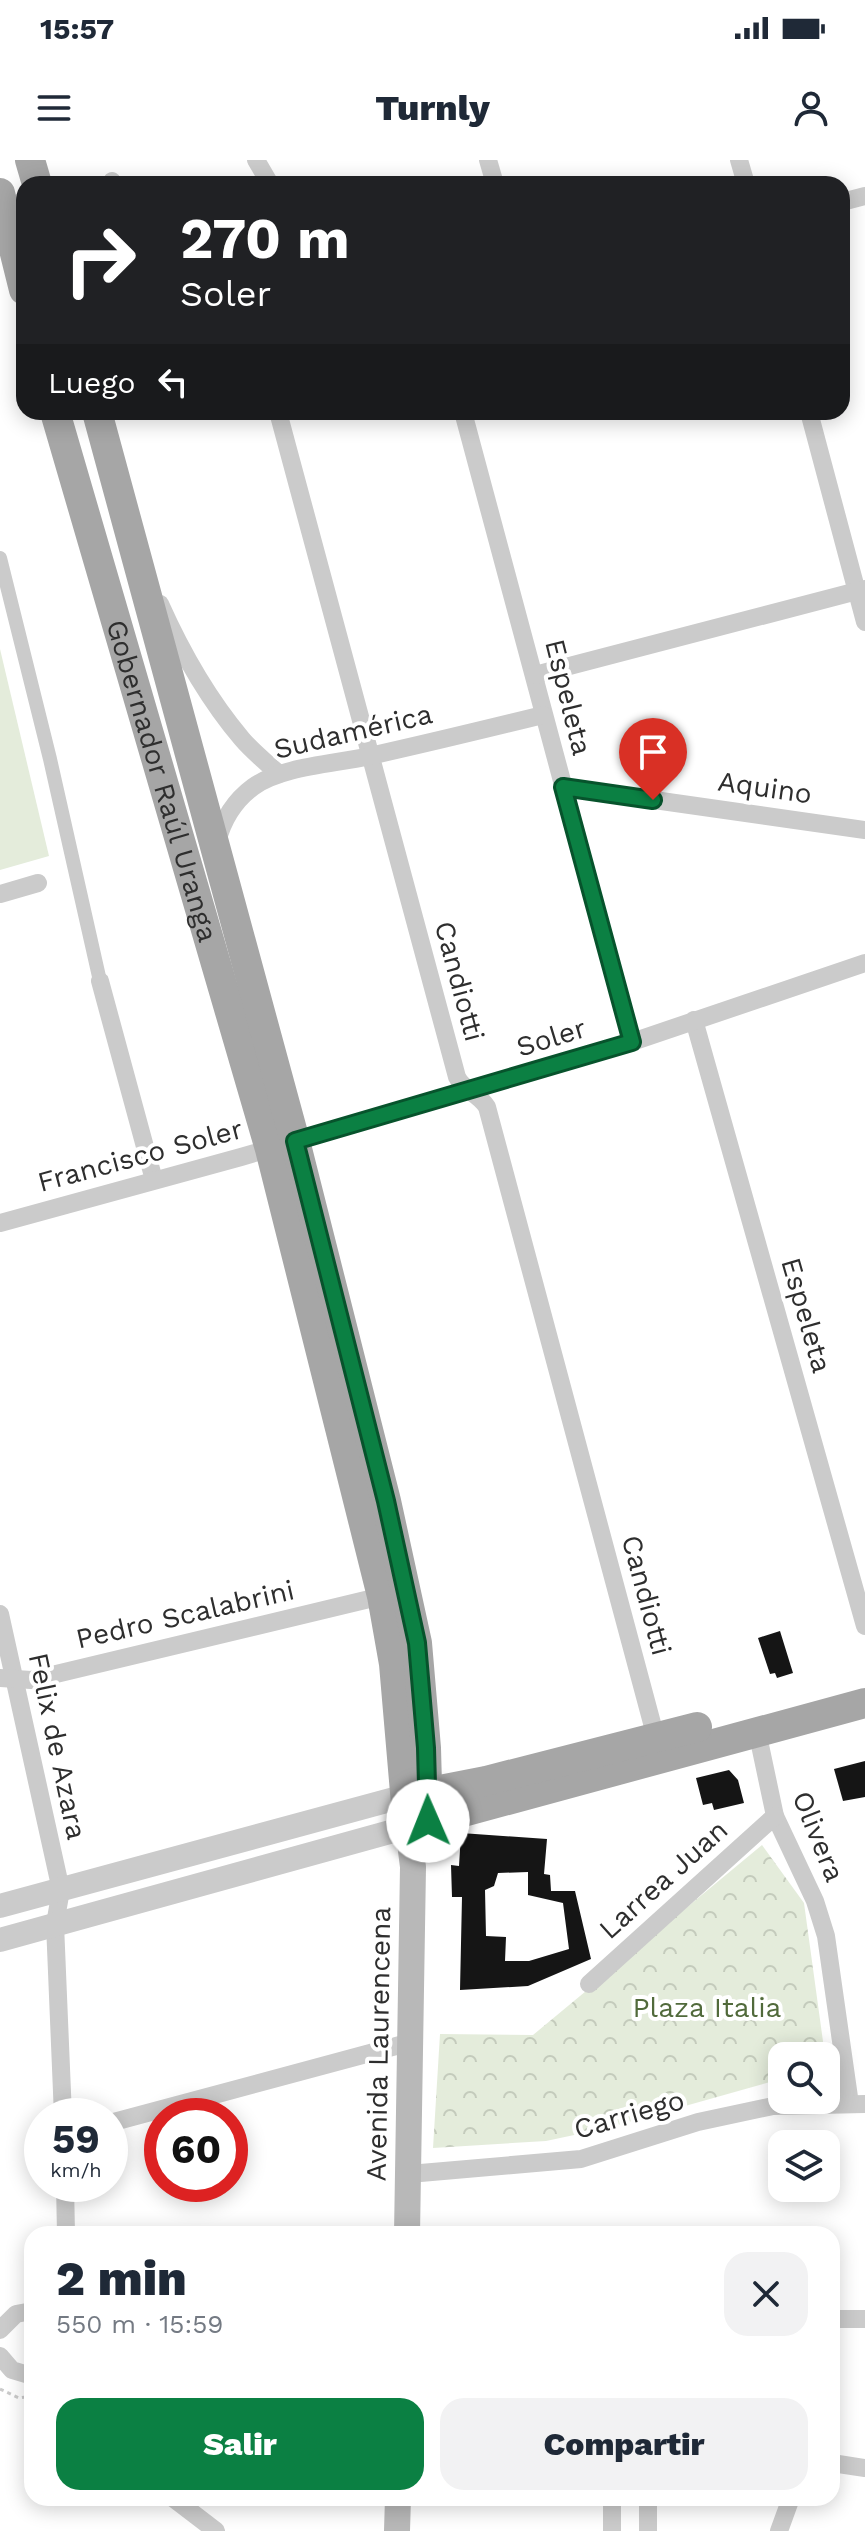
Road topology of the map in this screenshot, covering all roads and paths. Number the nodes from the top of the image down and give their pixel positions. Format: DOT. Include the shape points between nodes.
graph roads {
  1 [pos="0,193"];
  2 [pos="16,258"];
  3 [pos="57,420"];
  4 [pos="99,420"];
  5 [pos="280,420"];
  6 [pos="465,420"];
  7 [pos="811,420"];
  8 [pos="131,537"];
  9 [pos="0,558"];
  10 [pos="861,590"];
  11 [pos="865,622"];
  12 [pos="535,675"];
  13 [pos="543,715"];
  14 [pos="370,756"];
  15 [pos="279,774"];
  16 [pos="563,787"];
  17 [pos="865,830"];
  18 [pos="215,852"];
  19 [pos="38,883"];
  20 [pos="0,894"];
  21 [pos="865,963"];
  22 [pos="100,981"];
  23 [pos="694,1020"];
  24 [pos="632,1042"];
  25 [pos="469,1090"];
  26 [pos="282,1145"];
  27 [pos="154,1180"];
  28 [pos="0,1223"];
  29 [pos="382,1596"];
  30 [pos="0,1614"];
  31 [pos="865,1626"];
  32 [pos="8,1678"];
  33 [pos="865,1683"];
  34 [pos="865,1703"];
  35 [pos="757,1731"];
  36 [pos="656,1738"];
  37 [pos="775,1816"];
  38 [pos="416,1818"];
  39 [pos="61,1890"];
  40 [pos="0,1906"];
  41 [pos="55,1924"];
  42 [pos="0,1940"];
  43 [pos="589,1984"];
  44 [pos="411,2042"];
  45 [pos="62,2098"];
  46 [pos="857,2104"];
  47 [pos="128,2118"];
  48 [pos="409,2174"];
  49 [pos="65,2202"];
  50 [pos="66,2226"];
  51 [pos="407,2226"];
  52 [pos="24,2312"];
  53 [pos="840,2319"];
  54 [pos="865,2319"];
  55 [pos="1,2329"];
  56 [pos="4,2366"];
  57 [pos="24,2373"];
  58 [pos="0,2389"];
  59 [pos="24,2397"];
  60 [pos="840,2464"];
  61 [pos="865,2468"];
  62 [pos="183,2506"];
  63 [pos="398,2506"];
  64 [pos="612,2506"];
  65 [pos="648,2506"];
  66 [pos="788,2506"];
  67 [pos="216,2531"];
  68 [pos="397,2531"];
  69 [pos="612,2531"];
  70 [pos="648,2531"];
  71 [pos="779,2531"];
  1 -- 2 [label="main road"];
  3 -- 26 [label="main road, Gobernador Raúl Uranga"];
  4 -- 8 [label="main road, Gobernador Raúl Uranga"];
  5 -- 14 [label="street, Candiotti"];
  6 -- 12 [label="street, Espeleta"];
  7 -- 10 [label="street"];
  8 -- 15 [label="street" via="165,615 207,690 242,739"];
  8 -- 18 [label="main road, Gobernador Raúl Uranga"];
  9 -- 22 [label="street"];
  10 -- 11 [label="street"];
  10 -- 12 [label="street"];
  12 -- 13 [label="street, Espeleta"];
  13 -- 14 [label="street, Sudamérica"];
  13 -- 16 [label="street, Espeleta"];
  14 -- 15 [label="street, Sudamérica"];
  14 -- 25 [label="street, Candiotti" via="457,1077"];
  15 -- 18 [label="street, Sudamérica" via="234,803"];
  16 -- 17 [label="street, Aquino"];
  16 -- 24 [label="street, Espeleta"];
  18 -- 26 [label="main road, Gobernador Raúl Uranga"];
  19 -- 20 [label="street"];
  21 -- 23 [label="street, Soler"];
  22 -- 27 [label="street"];
  23 -- 24 [label="street, Soler"];
  23 -- 31 [label="street, Espeleta"];
  24 -- 25 [label="street, Soler"];
  25 -- 26 [label="street, Soler"];
  25 -- 36 [label="street, Candiotti" via="487,1107"];
  26 -- 27 [label="street, Francisco Soler"];
  26 -- 29 [label="main road"];
  26 -- 38 [label="main road" via="405,1582 422,1694"];
  27 -- 28 [label="street, Francisco Soler"];
  29 -- 32 [label="street, Pedro Scalabrini" via="31,1680"];
  29 -- 38 [label="main road"];
  30 -- 32 [label="street, Felix de Azara"];
  32 -- 39 [label="street, Felix de Azara"];
  33 -- 36 [label="main road"];
  34 -- 35 [label="main road"];
  35 -- 37 [label="street, Olivera"];
  35 -- 38 [label="main road"];
  36 -- 38 [label="main road" via="486,1781"];
  37 -- 43 [label="street, Larrea Juan"];
  37 -- 46 [label="street, Olivera" via="826,1936"];
  38 -- 39 [label="street"];
  38 -- 41 [label="street"];
  38 -- 44 [label="main road, Avenida Laurencena"];
  39 -- 40 [label="street"];
  39 -- 41 [label="street"];
  41 -- 42 [label="street"];
  41 -- 45 [label="street"];
  44 -- 47 [label="street"];
  44 -- 48 [label="main road, Avenida Laurencena"];
  46 -- 48 [label="street, Carriego" via="741,2111 581,2159"];
  48 -- 51 [label="main road, Avenida Laurencena"];
  49 -- 50 [label="street"];
  52 -- 55 [label="street"];
  53 -- 54 [label="street"];
  56 -- 57 [label="street"];
  58 -- 59 [label="path"];
  60 -- 61 [label="street"];
  62 -- 67 [label="street"];
  63 -- 68 [label="main road"];
  64 -- 69 [label="street"];
  65 -- 70 [label="street"];
  66 -- 71 [label="street"];
}
